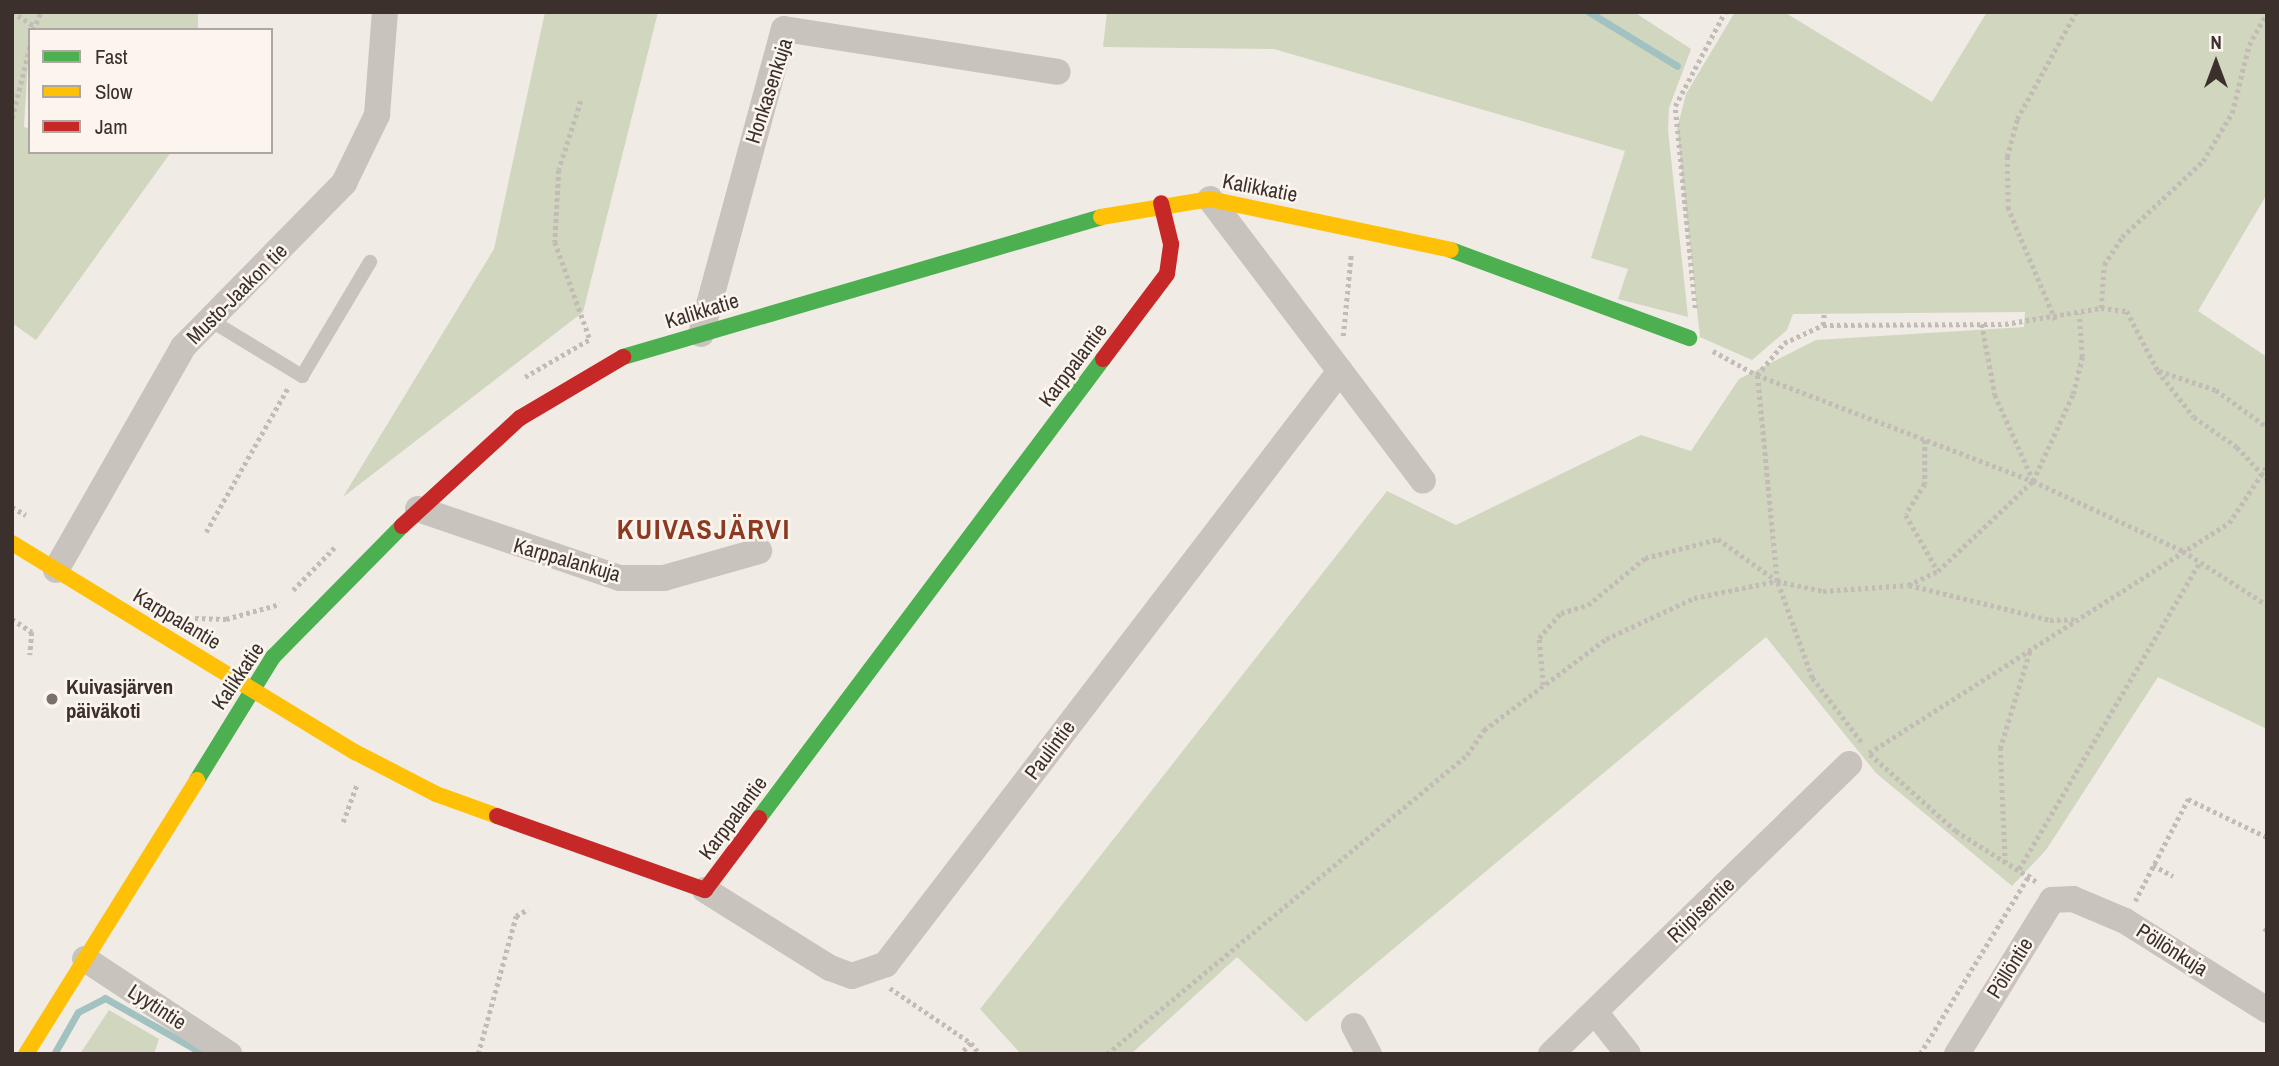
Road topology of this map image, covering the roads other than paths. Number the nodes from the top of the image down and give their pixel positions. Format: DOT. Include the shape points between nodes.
graph roads {
  1 [pos="385,12"];
  2 [pos="1058,72"];
  3 [pos="1210,200"];
  4 [pos="1161,203"];
  5 [pos="370,262"];
  6 [pos="210,320"];
  7 [pos="701,334"];
  8 [pos="1689,338"];
  9 [pos="1340,371"];
  10 [pos="1423,481"];
  11 [pos="418,509"];
  12 [pos="12,543"];
  13 [pos="759,551"];
  14 [pos="56,570"];
  15 [pos="251,687"];
  16 [pos="1859,758"];
  17 [pos="705,890"];
  18 [pos="2062,899"];
  19 [pos="85,959"];
  20 [pos="2267,1010"];
  21 [pos="1595,1012"];
  22 [pos="1354,1026"];
  23 [pos="26,1054"];
  24 [pos="229,1054"];
  25 [pos="1369,1054"];
  26 [pos="1551,1054"];
  27 [pos="1628,1054"];
  28 [pos="1957,1054"];
  1 -- 6 [label="street, Musto-Jaakon tie" via="376,115 344,183"];
  2 -- 7 [label="street, Honkasenkuja" via="785,29"];
  3 -- 4 [label="street, Kalikkatie"];
  3 -- 8 [label="street, Kalikkatie" via="1354,226 1523,272"];
  3 -- 9 [label="street"];
  4 -- 7 [label="street, Kalikkatie" via="1068,223"];
  4 -- 17 [label="street, Karppalantie" via="1171,244 1167,274"];
  5 -- 6 [label="lane" via="302,376"];
  6 -- 14 [label="street, Musto-Jaakon tie" via="183,347"];
  7 -- 11 [label="street, Kalikkatie" via="625,356 575,380 520,418"];
  9 -- 10 [label="street"];
  9 -- 17 [label="street, Paulintie" via="886,964 869,974 830,968"];
  11 -- 13 [label="street, Karppalankuja" via="620,578 664,578"];
  11 -- 15 [label="street, Kalikkatie"];
  12 -- 14 [label="street, Karppalantie"];
  14 -- 15 [label="street, Karppalantie"];
  15 -- 17 [label="street, Karppalantie" via="366,758 436,794"];
  15 -- 19 [label="street, Kalikkatie"];
  16 -- 21 [label="street, Riipisentie"];
  18 -- 20 [label="street, Pöllönkuja" via="2124,921"];
  18 -- 28 [label="street, Pöllöntie"];
  19 -- 23 [label="street, Kalikkatie"];
  19 -- 24 [label="street, Lyytintie"];
  21 -- 26 [label="street, Riipisentie"];
  21 -- 27 [label="street"];
  22 -- 25 [label="street"];
}
